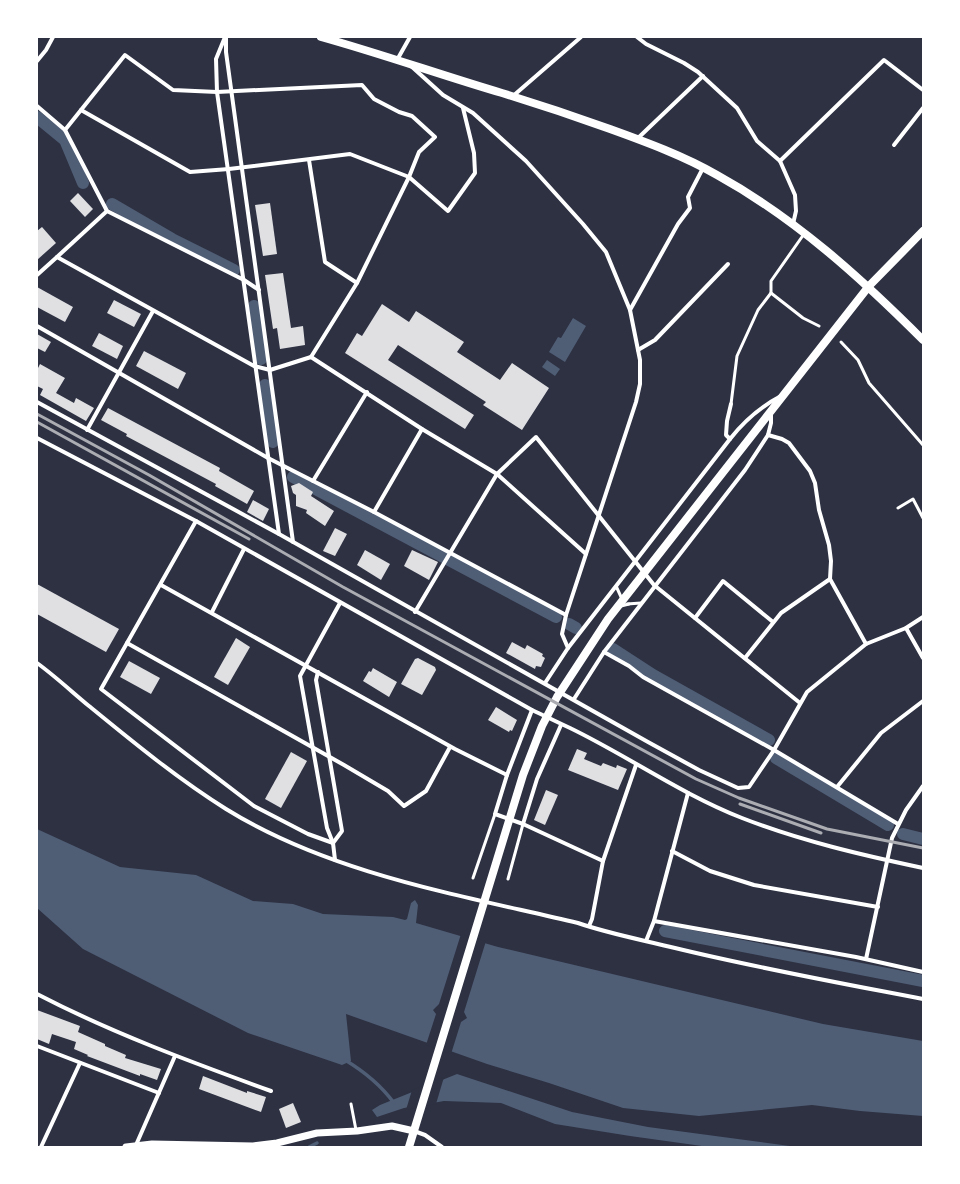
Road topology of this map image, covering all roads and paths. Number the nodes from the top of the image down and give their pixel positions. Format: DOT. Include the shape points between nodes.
graph roads {
  1 [pos="53,37"];
  2 [pos="225,37"];
  3 [pos="321,37"];
  4 [pos="410,37"];
  5 [pos="581,37"];
  6 [pos="637,37"];
  7 [pos="37,60"];
  8 [pos="397,60"];
  9 [pos="408,64"];
  10 [pos="703,76"];
  11 [pos="923,90"];
  12 [pos="232,91"];
  13 [pos="217,92"];
  14 [pos="513,96"];
  15 [pos="37,106"];
  16 [pos="463,107"];
  17 [pos="923,108"];
  18 [pos="81,110"];
  19 [pos="65,130"];
  20 [pos="637,139"];
  21 [pos="894,145"];
  22 [pos="309,160"];
  23 [pos="780,161"];
  24 [pos="242,168"];
  25 [pos="703,168"];
  26 [pos="229,169"];
  27 [pos="409,177"];
  28 [pos="107,212"];
  29 [pos="793,225"];
  30 [pos="923,231"];
  31 [pos="804,234"];
  32 [pos="57,257"];
  33 [pos="728,264"];
  34 [pos="37,275"];
  35 [pos="244,280"];
  36 [pos="357,283"];
  37 [pos="869,286"];
  38 [pos="259,290"];
  39 [pos="771,293"];
  40 [pos="153,310"];
  41 [pos="630,310"];
  42 [pos="37,326"];
  43 [pos="819,326"];
  44 [pos="923,340"];
  45 [pos="841,342"];
  46 [pos="638,350"];
  47 [pos="311,357"];
  48 [pos="254,366"];
  49 [pos="270,370"];
  50 [pos="119,372"];
  51 [pos="367,392"];
  52 [pos="785,393"];
  53 [pos="37,402"];
  54 [pos="731,404"];
  55 [pos="770,412"];
  56 [pos="422,429"];
  57 [pos="87,430"];
  58 [pos="768,435"];
  59 [pos="37,438"];
  60 [pos="730,439"];
  61 [pos="923,445"];
  62 [pos="268,458"];
  63 [pos="283,466"];
  64 [pos="497,474"];
  65 [pos="313,481"];
  66 [pos="898,508"];
  67 [pos="374,512"];
  68 [pos="599,517"];
  69 [pos="923,518"];
  70 [pos="196,521"];
  71 [pos="279,534"];
  72 [pos="293,542"];
  73 [pos="244,548"];
  74 [pos="451,553"];
  75 [pos="586,554"];
  76 [pos="635,561"];
  77 [pos="830,579"];
  78 [pos="161,585"];
  79 [pos="654,585"];
  80 [pos="616,586"];
  81 [pos="340,603"];
  82 [pos="641,603"];
  83 [pos="628,604"];
  84 [pos="212,612"];
  85 [pos="415,612"];
  86 [pos="566,615"];
  87 [pos="923,617"];
  88 [pos="695,618"];
  89 [pos="773,622"];
  90 [pos="906,628"];
  91 [pos="127,643"];
  92 [pos="866,644"];
  93 [pos="568,648"];
  94 [pos="604,652"];
  95 [pos="745,658"];
  96 [pos="923,658"];
  97 [pos="37,663"];
  98 [pos="307,665"];
  99 [pos="318,672"];
  100 [pos="545,683"];
  101 [pos="561,686"];
  102 [pos="574,699"];
  103 [pos="923,701"];
  104 [pos="800,703"];
  105 [pos="532,710"];
  106 [pos="542,722"];
  107 [pos="561,725"];
  108 [pos="450,746"];
  109 [pos="313,748"];
  110 [pos="774,750"];
  111 [pos="329,758"];
  112 [pos="636,765"];
  113 [pos="507,775"];
  114 [pos="923,786"];
  115 [pos="837,787"];
  116 [pos="688,793"];
  117 [pos="495,814"];
  118 [pos="507,818"];
  119 [pos="523,824"];
  120 [pos="898,824"];
  121 [pos="333,843"];
  122 [pos="672,851"];
  123 [pos="335,860"];
  124 [pos="603,860"];
  125 [pos="887,861"];
  126 [pos="923,868"];
  127 [pos="473,878"];
  128 [pos="508,879"];
  129 [pos="484,904"];
  130 [pos="878,907"];
  131 [pos="654,921"];
  132 [pos="589,926"];
  133 [pos="646,941"];
  134 [pos="866,959"];
  135 [pos="923,972"];
  136 [pos="37,994"];
  137 [pos="923,999"];
  138 [pos="37,1046"];
  139 [pos="175,1056"];
  140 [pos="80,1063"];
  141 [pos="271,1091"];
  142 [pos="159,1093"];
  143 [pos="350,1104"];
  144 [pos="414,1131"];
  145 [pos="357,1132"];
  146 [pos="136,1145"];
  147 [pos="223,1146"];
  148 [pos="40,1147"];
  149 [pos="126,1147"];
  150 [pos="409,1147"];
  151 [pos="442,1147"];
  1 -- 7 [label="street"];
  2 -- 12 [label="street"];
  2 -- 13 [label="street" via="216,59"];
  3 -- 8 [label="main road"];
  4 -- 8 [label="street"];
  5 -- 14 [label="street"];
  6 -- 10 [label="street"];
  8 -- 9 [label="main road"];
  9 -- 14 [label="main road"];
  9 -- 16 [label="street" via="443,95"];
  10 -- 20 [label="street"];
  10 -- 23 [label="street" via="737,108 757,141"];
  11 -- 23 [label="street" via="884,60"];
  12 -- 13 [label="street"];
  12 -- 24 [label="street"];
  12 -- 27 [label="street" via="362,85 374,99 412,116 435,137 419,152"];
  13 -- 18 [label="street" via="173,90 125,55"];
  13 -- 26 [label="street"];
  14 -- 20 [label="main road"];
  15 -- 19 [label="street"];
  16 -- 27 [label="street" via="474,153 474,173 448,211"];
  16 -- 41 [label="street" via="526,161 596,240 612,265"];
  17 -- 21 [label="street"];
  18 -- 19 [label="street"];
  18 -- 26 [label="street" via="190,172"];
  19 -- 28 [label="street"];
  20 -- 25 [label="main road"];
  22 -- 24 [label="street"];
  22 -- 27 [label="street" via="350,154"];
  22 -- 36 [label="street" via="325,262"];
  23 -- 29 [label="street" via="795,195 796,211"];
  24 -- 26 [label="street"];
  24 -- 38 [label="street"];
  25 -- 29 [label="main road" via="756,199"];
  25 -- 41 [label="street" via="688,197 690,208 678,224"];
  26 -- 35 [label="street"];
  27 -- 36 [label="street"];
  28 -- 32 [label="street"];
  28 -- 35 [label="street"];
  29 -- 31 [label="main road"];
  30 -- 37 [label="main road"];
  31 -- 37 [label="main road"];
  31 -- 39 [label="lane" via="771,281"];
  32 -- 34 [label="street"];
  32 -- 40 [label="street"];
  33 -- 46 [label="street" via="655,340"];
  35 -- 38 [label="street"];
  35 -- 48 [label="street"];
  36 -- 47 [label="street"];
  37 -- 44 [label="main road"];
  37 -- 52 [label="main road"];
  38 -- 49 [label="street"];
  39 -- 43 [label="lane" via="803,318"];
  39 -- 54 [label="lane" via="758,310 738,356"];
  40 -- 48 [label="street"];
  40 -- 50 [label="street"];
  41 -- 46 [label="street"];
  42 -- 50 [label="street"];
  45 -- 61 [label="lane" via="858,360 869,383"];
  46 -- 68 [label="street" via="640,384 636,402"];
  47 -- 49 [label="street"];
  47 -- 51 [label="street"];
  48 -- 49 [label="street"];
  48 -- 62 [label="street"];
  49 -- 63 [label="street"];
  50 -- 57 [label="street"];
  50 -- 62 [label="street"];
  51 -- 56 [label="street"];
  51 -- 65 [label="street"];
  52 -- 55 [label="main road"];
  52 -- 60 [label="street" via="750,416"];
  53 -- 57 [label="street"];
  54 -- 60 [label="street" via="726,429 726,435"];
  55 -- 58 [label="street"];
  55 -- 129 [label="main road" via="590,644 557,697 542,726 523,775"];
  56 -- 64 [label="street"];
  56 -- 67 [label="street"];
  57 -- 71 [label="street"];
  58 -- 77 [label="street" via="789,443 815,483 829,546"];
  58 -- 79 [label="street" via="745,470"];
  59 -- 70 [label="street"];
  60 -- 76 [label="street"];
  62 -- 63 [label="street"];
  62 -- 71 [label="street"];
  63 -- 65 [label="street"];
  63 -- 72 [label="street"];
  64 -- 68 [label="street" via="536,437"];
  64 -- 74 [label="street"];
  64 -- 75 [label="street"];
  65 -- 67 [label="street"];
  66 -- 69 [label="lane" via="913,499"];
  67 -- 74 [label="street"];
  68 -- 75 [label="street"];
  68 -- 76 [label="street" via="606,522"];
  70 -- 73 [label="street"];
  70 -- 78 [label="street"];
  71 -- 72 [label="street"];
  72 -- 85 [label="street"];
  73 -- 81 [label="street"];
  73 -- 84 [label="street"];
  74 -- 85 [label="street"];
  74 -- 86 [label="street"];
  75 -- 86 [label="street"];
  76 -- 79 [label="street"];
  76 -- 80 [label="street"];
  77 -- 89 [label="street" via="781,613"];
  77 -- 92 [label="street"];
  78 -- 84 [label="street"];
  78 -- 91 [label="street"];
  79 -- 82 [label="street"];
  79 -- 88 [label="street"];
  80 -- 83 [label="lane" via="622,600"];
  80 -- 93 [label="street"];
  81 -- 98 [label="street"];
  81 -- 105 [label="street"];
  82 -- 83 [label="lane"];
  82 -- 94 [label="street"];
  83 -- 101 [label="lane" via="613,610"];
  84 -- 98 [label="street"];
  85 -- 100 [label="street"];
  86 -- 93 [label="street" via="562,634"];
  87 -- 90 [label="street"];
  88 -- 89 [label="street" via="723,581"];
  88 -- 95 [label="street"];
  89 -- 95 [label="street"];
  90 -- 92 [label="street"];
  90 -- 96 [label="street"];
  91 -- 109 [label="street"];
  91 -- 121 [label="street" via="101,688 254,806 308,834"];
  92 -- 104 [label="street" via="807,692"];
  93 -- 100 [label="street"];
  94 -- 102 [label="street"];
  94 -- 110 [label="street" via="643,677"];
  95 -- 104 [label="street"];
  97 -- 123 [label="street" via="140,748 211,800 262,830"];
  98 -- 99 [label="street"];
  98 -- 109 [label="street" via="300,676"];
  99 -- 108 [label="street"];
  99 -- 111 [label="street" via="316,680"];
  100 -- 102 [label="street"];
  102 -- 110 [label="street" via="699,770 738,788 749,787"];
  103 -- 115 [label="street" via="881,733"];
  104 -- 110 [label="street"];
  105 -- 107 [label="street"];
  105 -- 113 [label="street"];
  106 -- 118 [label="lane"];
  107 -- 112 [label="street"];
  107 -- 119 [label="street" via="537,779"];
  108 -- 111 [label="street" via="426,791 404,806 388,791"];
  108 -- 113 [label="street"];
  109 -- 111 [label="street"];
  109 -- 121 [label="street" via="327,828"];
  110 -- 115 [label="street"];
  111 -- 121 [label="street" via="342,831"];
  112 -- 116 [label="street"];
  112 -- 124 [label="street"];
  113 -- 117 [label="street"];
  114 -- 120 [label="street"];
  115 -- 120 [label="street"];
  116 -- 122 [label="street"];
  116 -- 125 [label="street" via="741,818 780,832"];
  117 -- 118 [label="street"];
  117 -- 127 [label="lane"];
  118 -- 119 [label="street"];
  119 -- 124 [label="street"];
  119 -- 128 [label="lane"];
  120 -- 125 [label="street"];
  121 -- 123 [label="street"];
  122 -- 130 [label="street" via="710,871 738,881"];
  122 -- 131 [label="street"];
  123 -- 129 [label="street"];
  124 -- 132 [label="street"];
  125 -- 126 [label="street"];
  125 -- 130 [label="street"];
  129 -- 132 [label="street"];
  129 -- 144 [label="main road"];
  130 -- 134 [label="street"];
  131 -- 133 [label="street"];
  131 -- 134 [label="street"];
  132 -- 133 [label="street"];
  133 -- 137 [label="street" via="732,962"];
  134 -- 135 [label="street"];
  136 -- 139 [label="street" via="100,1025"];
  138 -- 140 [label="street"];
  139 -- 141 [label="street"];
  139 -- 142 [label="street"];
  140 -- 142 [label="street"];
  140 -- 148 [label="street"];
  142 -- 146 [label="street"];
  143 -- 145 [label="lane"];
  144 -- 145 [label="street" via="392,1126"];
  144 -- 150 [label="main road"];
  144 -- 151 [label="street"];
  145 -- 147 [label="street" via="317,1132 253,1146"];
  146 -- 147 [label="street"];
  146 -- 149 [label="street"];
}
